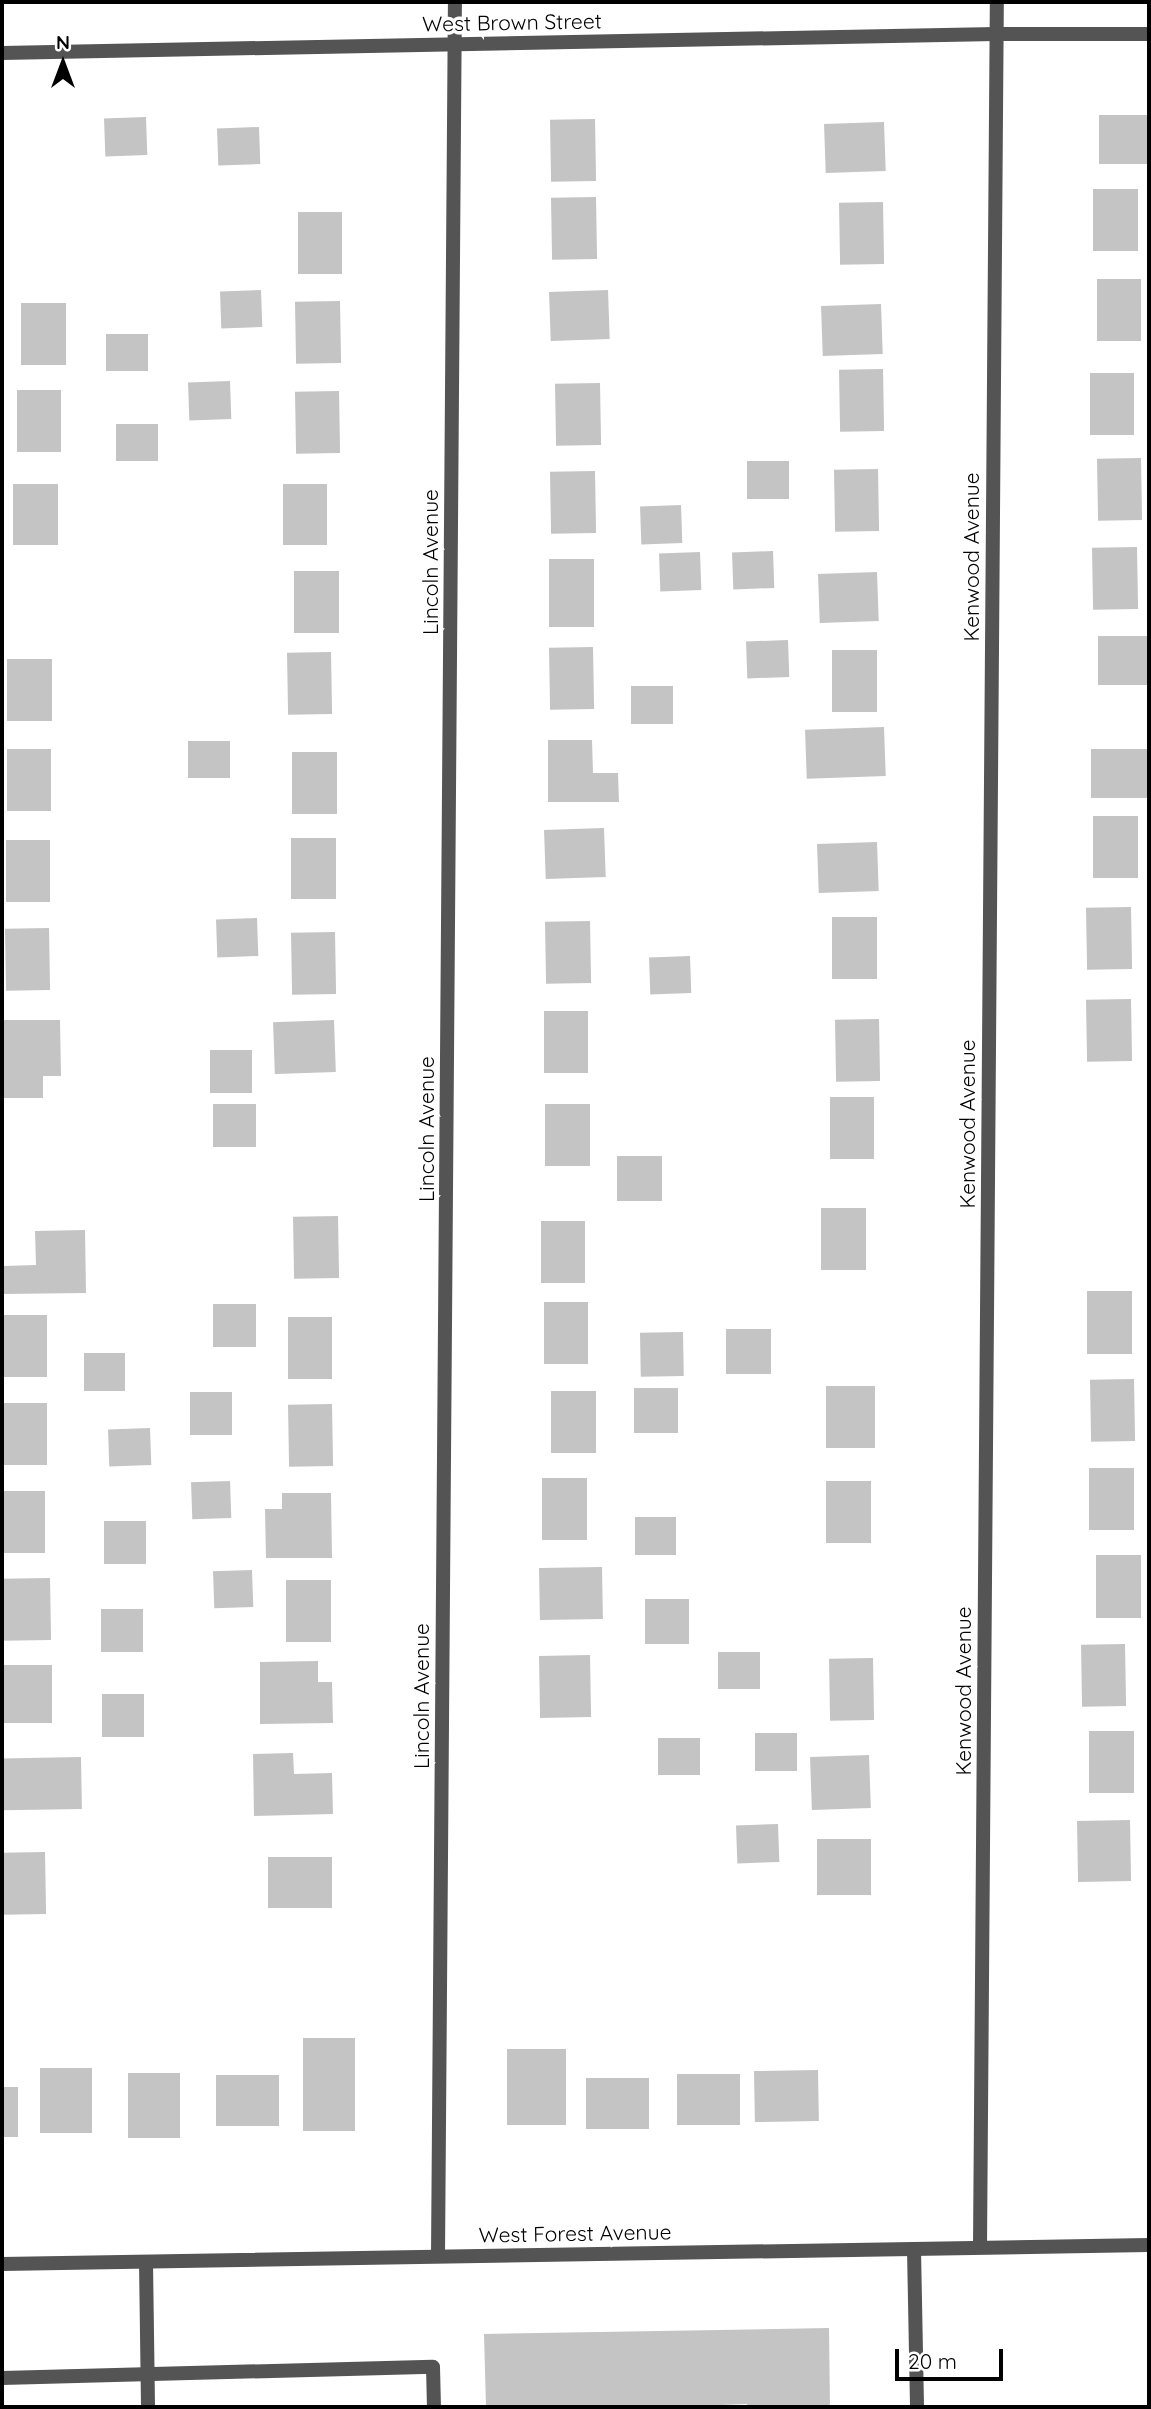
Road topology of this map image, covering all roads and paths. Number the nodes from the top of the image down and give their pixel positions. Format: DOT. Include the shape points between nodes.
graph roads {
  1 [pos="455,2"];
  2 [pos="997,2"];
  3 [pos="996,34"];
  4 [pos="1149,34"];
  5 [pos="455,44"];
  6 [pos="2,53"];
  7 [pos="1149,2245"];
  8 [pos="980,2246"];
  9 [pos="914,2249"];
  10 [pos="438,2256"];
  11 [pos="146,2262"];
  12 [pos="2,2264"];
  13 [pos="146,2374"];
  14 [pos="2,2378"];
  15 [pos="148,2407"];
  16 [pos="434,2407"];
  17 [pos="917,2407"];
  1 -- 5 [label="street, Lincoln Avenue"];
  2 -- 3 [label="street, Kenwood Avenue"];
  3 -- 4 [label="street, West Brown Street"];
  3 -- 5 [label="street, West Brown Street"];
  3 -- 8 [label="street, Kenwood Avenue"];
  5 -- 6 [label="street, West Brown Street"];
  5 -- 10 [label="street, Lincoln Avenue"];
  7 -- 8 [label="street, West Forest Avenue"];
  8 -- 9 [label="street, West Forest Avenue"];
  9 -- 10 [label="street, West Forest Avenue"];
  9 -- 17 [label="street"];
  10 -- 11 [label="street, West Forest Avenue"];
  11 -- 12 [label="street, West Forest Avenue"];
  11 -- 13 [label="street"];
  13 -- 14 [label="street"];
  13 -- 15 [label="street"];
  13 -- 16 [label="street" via="433,2367"];
}
